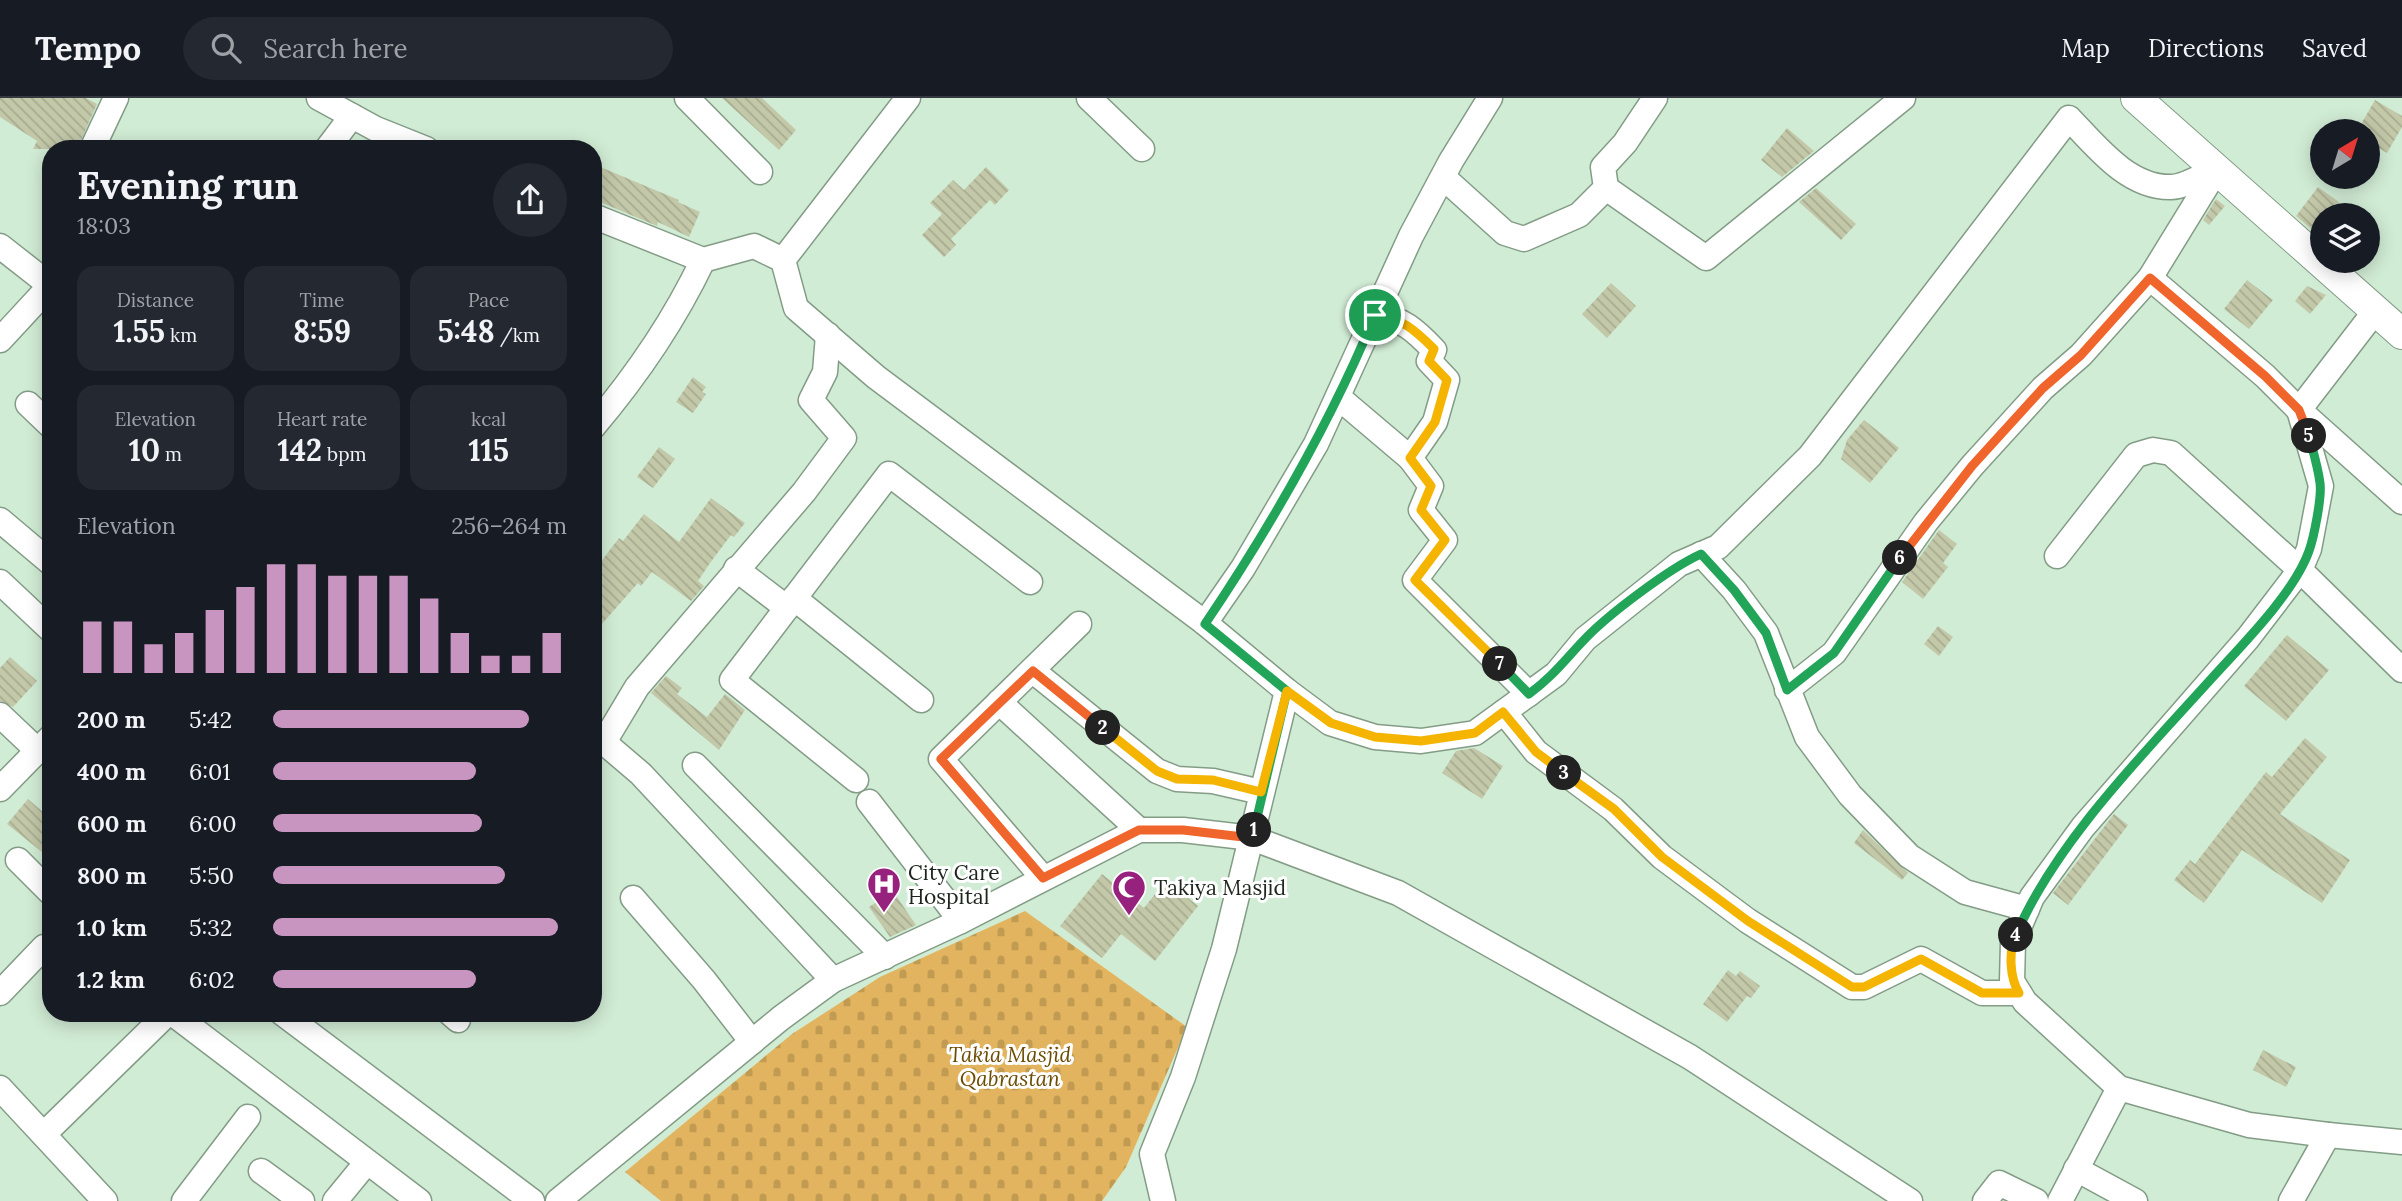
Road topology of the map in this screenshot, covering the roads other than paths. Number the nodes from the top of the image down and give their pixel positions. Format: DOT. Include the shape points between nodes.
graph roads {
  1 [pos="116,98"];
  2 [pos="319,98"];
  3 [pos="687,98"];
  4 [pos="908,98"];
  5 [pos="1088,98"];
  6 [pos="1490,98"];
  7 [pos="1655,98"];
  8 [pos="1903,98"];
  9 [pos="2136,98"];
  10 [pos="2071,108"];
  11 [pos="352,116"];
  12 [pos="96,140"];
  13 [pos="334,140"];
  14 [pos="406,140"];
  15 [pos="1142,149"];
  16 [pos="2217,169"];
  17 [pos="760,172"];
  18 [pos="1443,177"];
  19 [pos="1606,188"];
  20 [pos="602,220"];
  21 [pos="0,246"];
  22 [pos="703,260"];
  23 [pos="783,260"];
  24 [pos="2150,278"];
  25 [pos="42,280"];
  26 [pos="42,295"];
  27 [pos="2376,310"];
  28 [pos="1375,315"];
  29 [pos="2402,334"];
  30 [pos="828,335"];
  31 [pos="0,340"];
  32 [pos="1338,397"];
  33 [pos="28,404"];
  34 [pos="2299,410"];
  35 [pos="602,416"];
  36 [pos="42,417"];
  37 [pos="1410,458"];
  38 [pos="2402,502"];
  39 [pos="0,520"];
  40 [pos="1701,554"];
  41 [pos="42,555"];
  42 [pos="2057,556"];
  43 [pos="736,569"];
  44 [pos="2300,570"];
  45 [pos="0,582"];
  46 [pos="1030,582"];
  47 [pos="791,603"];
  48 [pos="42,622"];
  49 [pos="1079,624"];
  50 [pos="1205,624"];
  51 [pos="2399,664"];
  52 [pos="1033,671"];
  53 [pos="1787,690"];
  54 [pos="1287,691"];
  55 [pos="1529,694"];
  56 [pos="921,700"];
  57 [pos="999,702"];
  58 [pos="1503,712"];
  59 [pos="0,715"];
  60 [pos="602,732"];
  61 [pos="602,740"];
  62 [pos="42,742"];
  63 [pos="42,745"];
  64 [pos="695,765"];
  65 [pos="856,780"];
  66 [pos="0,789"];
  67 [pos="1261,792"];
  68 [pos="869,802"];
  69 [pos="1139,830"];
  70 [pos="1252,838"];
  71 [pos="18,860"];
  72 [pos="1043,878"];
  73 [pos="42,884"];
  74 [pos="633,898"];
  75 [pos="2027,908"];
  76 [pos="961,921"];
  77 [pos="42,949"];
  78 [pos="886,957"];
  79 [pos="833,980"];
  80 [pos="0,993"];
  81 [pos="2019,993"];
  82 [pos="161,1022"];
  83 [pos="182,1022"];
  84 [pos="294,1022"];
  85 [pos="752,1042"];
  86 [pos="0,1088"];
  87 [pos="2119,1088"];
  88 [pos="248,1117"];
  89 [pos="44,1134"];
  90 [pos="2328,1135"];
  91 [pos="2402,1142"];
  92 [pos="367,1162"];
  93 [pos="2076,1169"];
  94 [pos="261,1171"];
  95 [pos="105,1201"];
  96 [pos="184,1201"];
  97 [pos="302,1201"];
  98 [pos="335,1201"];
  99 [pos="419,1201"];
  100 [pos="532,1201"];
  101 [pos="558,1201"];
  102 [pos="1163,1201"];
  103 [pos="1910,1201"];
  104 [pos="1985,1201"];
  105 [pos="2036,1201"];
  106 [pos="2060,1201"];
  107 [pos="2135,1201"];
  108 [pos="2291,1201"];
  1 -- 12 [label="street"];
  2 -- 11 [label="street"];
  3 -- 17 [label="street"];
  4 -- 23 [label="street"];
  5 -- 15 [label="street"];
  6 -- 18 [label="street"];
  7 -- 19 [label="street" via="1625,144 1602,166"];
  8 -- 19 [label="street" via="1706,258"];
  9 -- 16 [label="street"];
  10 -- 16 [label="street" via="2113,162 2138,180 2173,188"];
  10 -- 40 [label="street" via="1810,456 1718,547"];
  11 -- 13 [label="street"];
  11 -- 14 [label="street"];
  16 -- 24 [label="street"];
  16 -- 27 [label="street"];
  18 -- 19 [label="street" via="1505,233 1524,239 1579,215"];
  18 -- 28 [label="street"];
  20 -- 22 [label="street"];
  21 -- 25 [label="street"];
  22 -- 23 [label="street" via="754,246"];
  22 -- 35 [label="street" via="681,307"];
  23 -- 30 [label="street" via="796,308"];
  24 -- 34 [label="street"];
  24 -- 53 [label="street" via="1972,466 1834,653"];
  26 -- 31 [label="street"];
  27 -- 29 [label="street"];
  27 -- 34 [label="street"];
  28 -- 32 [label="street"];
  28 -- 37 [label="street" via="1394,317 1413,328 1434,349 1429,361 1447,380 1435,422"];
  30 -- 43 [label="street" via="825,372 811,400 844,438"];
  30 -- 50 [label="street" via="876,377"];
  32 -- 37 [label="street"];
  32 -- 50 [label="street" via="1316,444"];
  33 -- 36 [label="street"];
  34 -- 38 [label="street"];
  34 -- 44 [label="street" via="2321,485 2309,549"];
  37 -- 55 [label="street" via="1431,486 1421,510 1445,540 1415,580"];
  39 -- 41 [label="street"];
  40 -- 53 [label="street" via="1766,633"];
  40 -- 55 [label="street" via="1679,564 1585,639 1556,674"];
  42 -- 44 [label="street" via="2136,455 2153,450 2171,453"];
  43 -- 47 [label="street"];
  43 -- 60 [label="street"];
  44 -- 51 [label="street"];
  44 -- 75 [label="street" via="2248,638 2083,827"];
  45 -- 48 [label="street"];
  46 -- 47 [label="street" via="889,474"];
  47 -- 56 [label="street"];
  47 -- 65 [label="street" via="732,680"];
  49 -- 52 [label="street"];
  50 -- 54 [label="street"];
  52 -- 57 [label="street"];
  52 -- 67 [label="street" via="1157,771 1177,779 1213,780"];
  53 -- 75 [label="street" via="1807,737 1850,795 1909,856 1965,892"];
  54 -- 58 [label="street" via="1331,723 1387,738 1421,741 1475,733"];
  54 -- 67 [label="street"];
  55 -- 58 [label="street"];
  57 -- 69 [label="street"];
  57 -- 72 [label="street" via="941,759"];
  58 -- 81 [label="street" via="1536,752 1614,809 1662,857 1748,921 1852,987 1864,987 1921,959 1982,993"];
  59 -- 62 [label="street"];
  61 -- 79 [label="street" via="641,774"];
  63 -- 66 [label="street"];
  64 -- 78 [label="street"];
  67 -- 70 [label="street"];
  68 -- 76 [label="street"];
  69 -- 70 [label="street"];
  69 -- 72 [label="street"];
  70 -- 102 [label="street" via="1224,949 1183,1077 1152,1154"];
  70 -- 103 [label="street" via="1398,893 1690,1057"];
  71 -- 73 [label="street"];
  72 -- 76 [label="street"];
  74 -- 85 [label="street"];
  75 -- 81 [label="street" via="2012,942 2012,981"];
  76 -- 78 [label="street"];
  77 -- 80 [label="street"];
  78 -- 79 [label="street"];
  79 -- 85 [label="street"];
  81 -- 87 [label="street"];
  82 -- 89 [label="street"];
  83 -- 92 [label="street"];
  84 -- 100 [label="street"];
  85 -- 101 [label="street"];
  86 -- 89 [label="street"];
  87 -- 90 [label="street" via="2249,1125"];
  87 -- 93 [label="street"];
  88 -- 96 [label="street"];
  89 -- 95 [label="street"];
  90 -- 91 [label="street"];
  90 -- 108 [label="street"];
  92 -- 98 [label="street"];
  92 -- 99 [label="street"];
  93 -- 106 [label="street"];
  93 -- 107 [label="street"];
  94 -- 97 [label="street"];
  104 -- 105 [label="street" via="1999,1183"];
}
